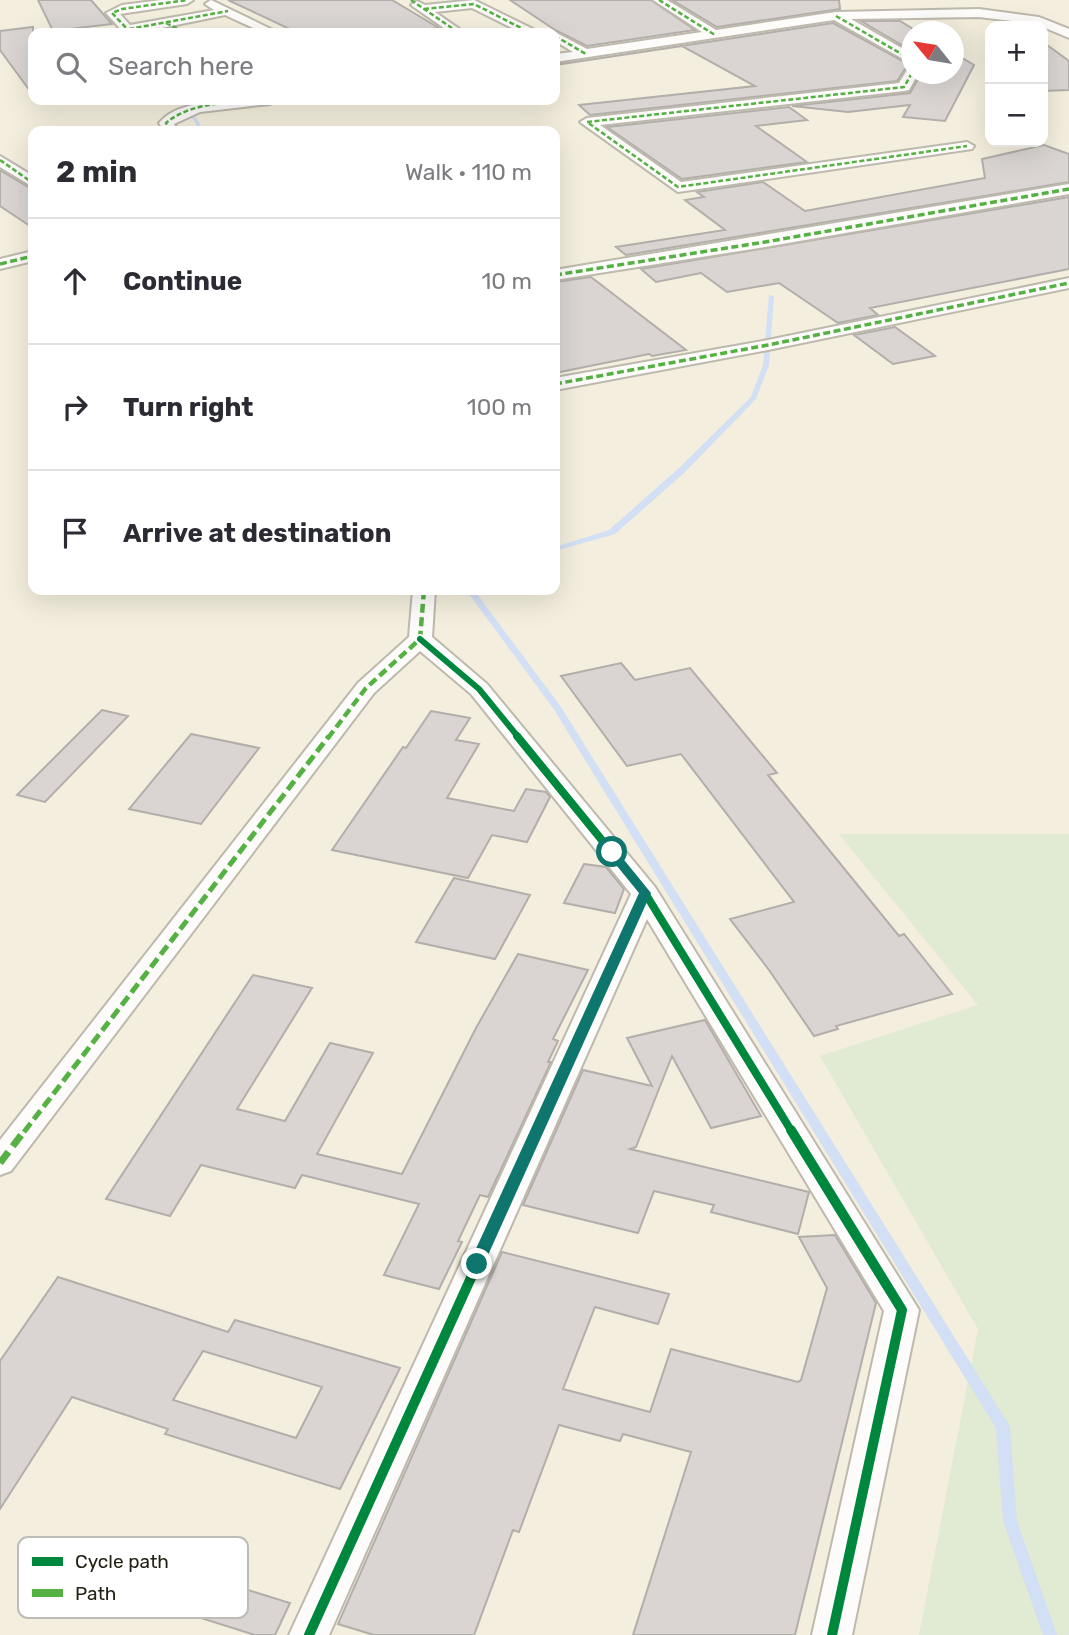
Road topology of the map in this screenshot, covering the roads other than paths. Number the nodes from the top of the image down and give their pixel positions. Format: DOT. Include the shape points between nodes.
graph roads {
  1 [pos="187,0"];
  2 [pos="203,0"];
  3 [pos="411,0"];
  4 [pos="659,0"];
  5 [pos="424,9"];
  6 [pos="228,11"];
  7 [pos="836,16"];
  8 [pos="166,23"];
  9 [pos="127,28"];
  10 [pos="144,28"];
  11 [pos="176,28"];
  12 [pos="263,28"];
  13 [pos="452,28"];
  14 [pos="521,28"];
  15 [pos="1069,33"];
  16 [pos="715,35"];
  17 [pos="560,39"];
  18 [pos="586,54"];
  19 [pos="901,54"];
  20 [pos="560,57"];
  21 [pos="906,84"];
  22 [pos="228,105"];
  23 [pos="171,124"];
  24 [pos="967,146"];
  25 [pos="0,160"];
  26 [pos="8,173"];
  27 [pos="28,181"];
  28 [pos="1069,188"];
  29 [pos="28,257"];
  30 [pos="0,264"];
  31 [pos="560,274"];
  32 [pos="1069,283"];
  33 [pos="560,382"];
  34 [pos="424,595"];
  35 [pos="420,639"];
  36 [pos="645,893"];
  37 [pos="0,1163"];
  38 [pos="309,1635"];
  39 [pos="832,1635"];
  1 -- 9 [label="street" via="112,13"];
  2 -- 6 [label="street"];
  3 -- 5 [label="street"];
  4 -- 16 [label="street"];
  5 -- 13 [label="street"];
  5 -- 14 [label="street" via="474,4"];
  6 -- 8 [label="street"];
  6 -- 12 [label="street"];
  7 -- 15 [label="street" via="979,13 1040,21"];
  7 -- 16 [label="street"];
  7 -- 19 [label="street"];
  8 -- 10 [label="street"];
  8 -- 11 [label="street"];
  16 -- 18 [label="street"];
  17 -- 18 [label="street"];
  18 -- 20 [label="street"];
  21 -- 24 [label="street" via="587,122 678,187"];
  22 -- 23 [label="street" via="194,109"];
  25 -- 26 [label="street"];
  26 -- 27 [label="street"];
  28 -- 31 [label="street"];
  29 -- 30 [label="street"];
  32 -- 33 [label="street"];
  34 -- 35 [label="street"];
  35 -- 36 [label="street" via="479,690"];
  35 -- 37 [label="street" via="366,688"];
  36 -- 38 [label="street"];
  36 -- 39 [label="street" via="902,1310"];
}
